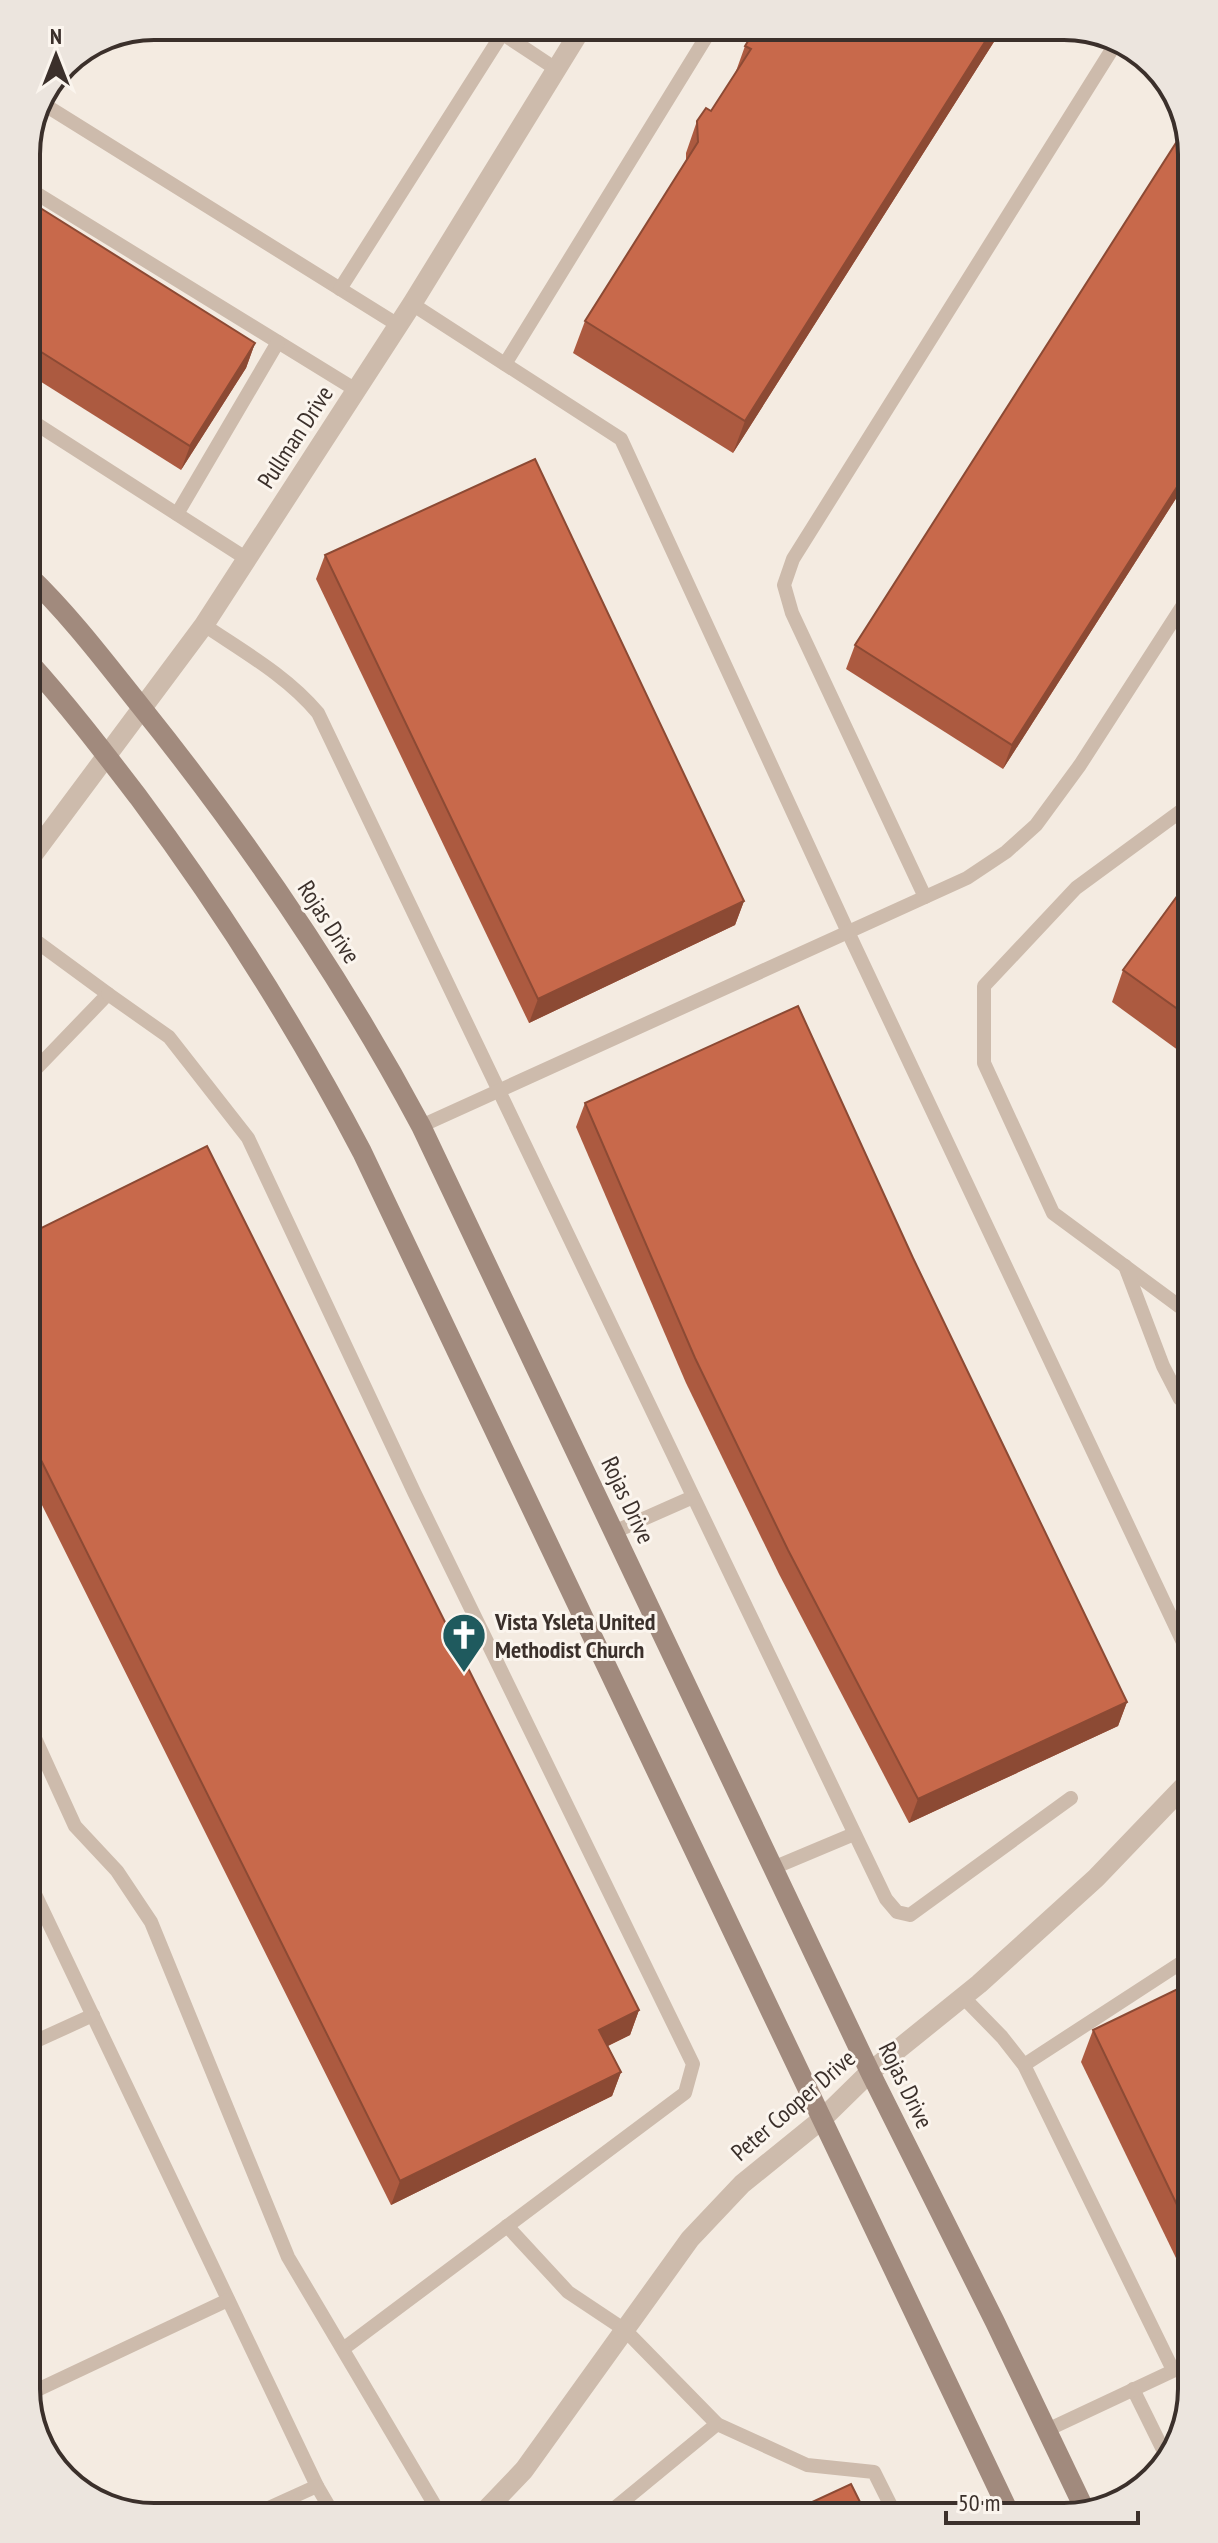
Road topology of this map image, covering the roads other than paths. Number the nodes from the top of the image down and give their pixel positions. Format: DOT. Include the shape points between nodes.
graph roads {
  1 [pos="490,40"];
  2 [pos="511,40"];
  3 [pos="574,40"];
  4 [pos="704,40"];
  5 [pos="1111,51"];
  6 [pos="556,69"];
  7 [pos="50,108"];
  8 [pos="40,196"];
  9 [pos="340,289"];
  10 [pos="412,304"];
  11 [pos="398,325"];
  12 [pos="278,342"];
  13 [pos="505,364"];
  14 [pos="356,390"];
  15 [pos="40,426"];
  16 [pos="177,514"];
  17 [pos="247,559"];
  18 [pos="40,588"];
  19 [pos="1178,613"];
  20 [pos="204,625"];
  21 [pos="40,674"];
  22 [pos="143,709"];
  23 [pos="106,755"];
  24 [pos="1178,813"];
  25 [pos="40,843"];
  26 [pos="925,897"];
  27 [pos="848,932"];
  28 [pos="40,944"];
  29 [pos="108,994"];
  30 [pos="40,1065"];
  31 [pos="499,1091"];
  32 [pos="421,1126"];
  33 [pos="1125,1266"];
  34 [pos="1178,1305"];
  35 [pos="1178,1395"];
  36 [pos="693,1497"];
  37 [pos="614,1532"];
  38 [pos="1178,1632"];
  39 [pos="40,1749"];
  40 [pos="1178,1792"];
  41 [pos="1071,1798"];
  42 [pos="854,1834"];
  43 [pos="773,1868"];
  44 [pos="40,1905"];
  45 [pos="1178,1965"];
  46 [pos="963,1997"];
  47 [pos="93,2015"];
  48 [pos="40,2039"];
  49 [pos="1024,2065"];
  50 [pos="870,2072"];
  51 [pos="821,2120"];
  52 [pos="507,2226"];
  53 [pos="228,2300"];
  54 [pos="625,2330"];
  55 [pos="343,2349"];
  56 [pos="1178,2368"];
  57 [pos="1173,2370"];
  58 [pos="40,2389"];
  59 [pos="1133,2389"];
  60 [pos="717,2424"];
  61 [pos="1047,2430"];
  62 [pos="1162,2447"];
  63 [pos="317,2486"];
  64 [pos="1081,2501"];
  65 [pos="280,2503"];
  66 [pos="327,2503"];
  67 [pos="434,2503"];
  68 [pos="492,2503"];
  69 [pos="621,2503"];
  70 [pos="890,2503"];
  71 [pos="1005,2503"];
  1 -- 9 [label="lane"];
  2 -- 6 [label="lane"];
  3 -- 6 [label="street, Pullman Drive"];
  4 -- 13 [label="lane"];
  5 -- 26 [label="lane" via="793,559 784,585 792,613"];
  6 -- 10 [label="street, Pullman Drive"];
  7 -- 9 [label="lane"];
  8 -- 12 [label="lane"];
  9 -- 11 [label="lane"];
  10 -- 11 [label="street, Pullman Drive"];
  10 -- 13 [label="lane"];
  11 -- 14 [label="street, Pullman Drive"];
  12 -- 14 [label="lane"];
  12 -- 16 [label="lane"];
  13 -- 27 [label="lane" via="621,439"];
  14 -- 17 [label="street, Pullman Drive"];
  15 -- 16 [label="lane"];
  16 -- 17 [label="lane"];
  17 -- 20 [label="street, Pullman Drive"];
  18 -- 22 [label="main road, Rojas Drive"];
  19 -- 26 [label="lane" via="1036,825 967,878"];
  20 -- 22 [label="street, Pullman Drive"];
  20 -- 31 [label="lane" via="302,694 318,713"];
  21 -- 23 [label="main road"];
  22 -- 23 [label="street, Pullman Drive"];
  22 -- 32 [label="main road, Rojas Drive" via="284,898"];
  23 -- 25 [label="street, Pullman Drive"];
  23 -- 51 [label="main road" via="258,968 355,1138"];
  24 -- 33 [label="lane" via="1076,888 984,986 984,1063 1053,1213"];
  26 -- 27 [label="lane"];
  27 -- 31 [label="lane"];
  27 -- 38 [label="lane"];
  28 -- 29 [label="lane"];
  29 -- 30 [label="lane"];
  29 -- 52 [label="lane" via="169,1037 248,1138 693,2064 685,2093"];
  31 -- 32 [label="lane"];
  31 -- 36 [label="lane"];
  32 -- 37 [label="main road, Rojas Drive"];
  33 -- 34 [label="lane"];
  33 -- 35 [label="lane"];
  36 -- 37 [label="lane"];
  36 -- 42 [label="lane"];
  37 -- 43 [label="main road, Rojas Drive"];
  39 -- 55 [label="lane" via="75,1826 117,1871 151,1922 288,2257"];
  40 -- 46 [label="street, Peter Cooper Drive" via="1096,1878"];
  41 -- 42 [label="lane" via="910,1915 897,1912 886,1899"];
  42 -- 43 [label="lane"];
  43 -- 50 [label="main road, Rojas Drive"];
  44 -- 47 [label="lane"];
  45 -- 49 [label="lane"];
  46 -- 49 [label="lane"];
  46 -- 50 [label="street, Peter Cooper Drive"];
  47 -- 48 [label="lane"];
  47 -- 53 [label="lane"];
  49 -- 57 [label="lane"];
  50 -- 51 [label="street, Peter Cooper Drive"];
  50 -- 61 [label="main road, Rojas Drive"];
  51 -- 54 [label="street, Peter Cooper Drive" via="742,2184 690,2239"];
  51 -- 71 [label="main road"];
  52 -- 54 [label="lane" via="568,2292"];
  52 -- 55 [label="lane"];
  53 -- 58 [label="lane"];
  53 -- 63 [label="lane"];
  54 -- 60 [label="lane"];
  54 -- 68 [label="street, Peter Cooper Drive" via="524,2470"];
  55 -- 67 [label="lane"];
  56 -- 57 [label="lane"];
  57 -- 59 [label="lane"];
  59 -- 61 [label="lane"];
  59 -- 62 [label="lane"];
  60 -- 69 [label="lane"];
  60 -- 70 [label="lane" via="807,2465 874,2472"];
  61 -- 64 [label="main road, Rojas Drive"];
  63 -- 65 [label="lane"];
  63 -- 66 [label="lane"];
}
